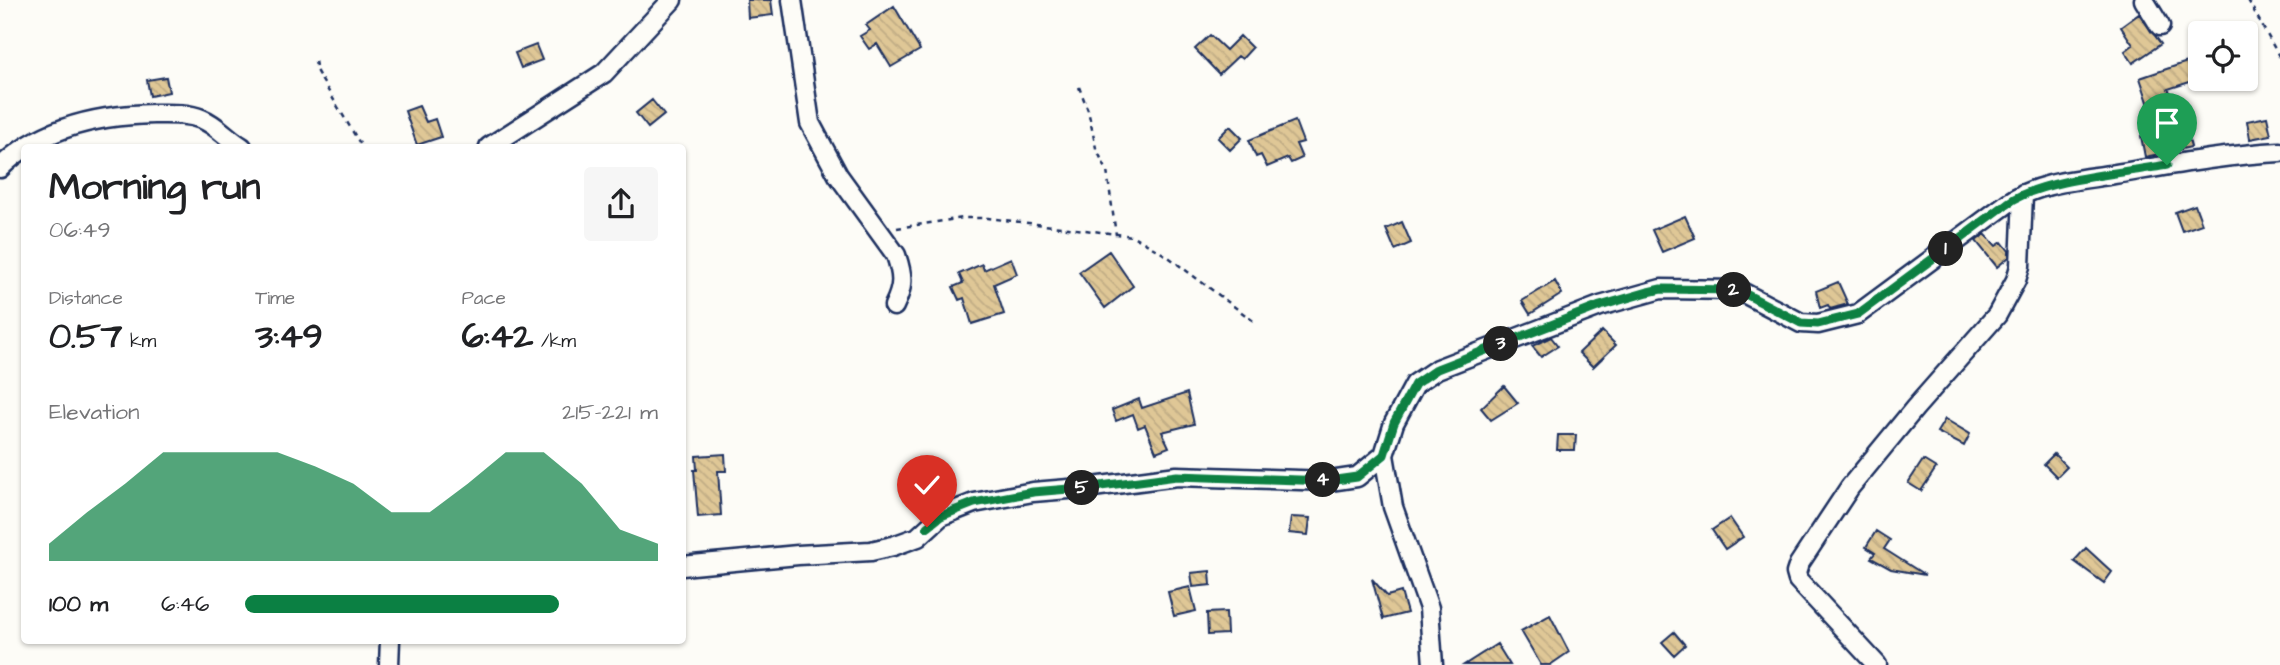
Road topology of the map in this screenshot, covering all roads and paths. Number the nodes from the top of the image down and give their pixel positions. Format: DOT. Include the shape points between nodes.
graph roads {
  1 [pos="672,0"];
  2 [pos="792,0"];
  3 [pos="2144,0"];
  4 [pos="2248,0"];
  5 [pos="2160,26"];
  6 [pos="2280,58"];
  7 [pos="315,61"];
  8 [pos="1079,87"];
  9 [pos="30,144"];
  10 [pos="237,144"];
  11 [pos="360,144"];
  12 [pos="494,144"];
  13 [pos="21,150"];
  14 [pos="2280,152"];
  15 [pos="0,168"];
  16 [pos="2023,194"];
  17 [pos="880,232"];
  18 [pos="1116,236"];
  19 [pos="894,306"];
  20 [pos="1256,323"];
  21 [pos="1384,455"];
  22 [pos="686,566"];
  23 [pos="390,644"];
  24 [pos="389,665"];
  25 [pos="1433,665"];
  26 [pos="1877,665"];
  1 -- 12 [label="street" via="604,73"];
  2 -- 17 [label="street" via="810,124 838,175"];
  3 -- 5 [label="street"];
  4 -- 6 [label="path"];
  7 -- 11 [label="path" via="317,72"];
  8 -- 18 [label="path" via="1107,171"];
  9 -- 10 [label="street" via="88,121 186,115 211,124"];
  13 -- 15 [label="street"];
  14 -- 16 [label="street" via="2167,165"];
  16 -- 21 [label="street" via="1858,314 1833,322 1801,323 1738,290 1661,289 1600,306 1437,369 1415,384 1394,423"];
  16 -- 26 [label="street" via="2020,266 1997,315 1850,487 1796,573"];
  17 -- 18 [label="path" via="988,218"];
  17 -- 19 [label="street" via="901,270 902,290"];
  18 -- 20 [label="path" via="1144,241"];
  21 -- 22 [label="street" via="1357,477 1329,481 1177,476 1033,492 974,503 941,516 918,537 882,549"];
  21 -- 25 [label="street" via="1393,507 1429,608"];
  23 -- 24 [label="street"];
}
